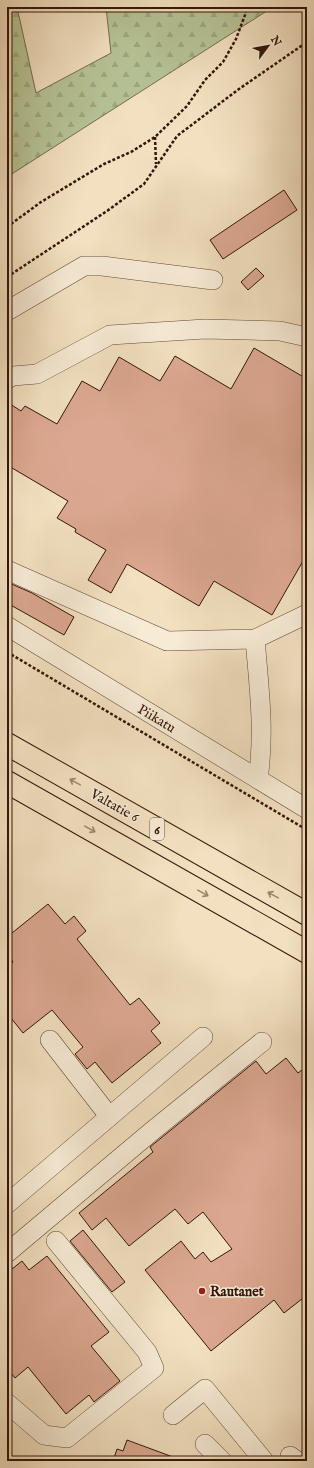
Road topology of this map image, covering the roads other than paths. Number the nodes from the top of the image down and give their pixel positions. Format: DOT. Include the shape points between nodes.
graph roads {
  1 [pos="213,280"];
  2 [pos="7,311"];
  3 [pos="307,337"];
  4 [pos="7,379"];
  5 [pos="7,570"];
  6 [pos="307,614"];
  7 [pos="7,626"];
  8 [pos="255,639"];
  9 [pos="7,744"];
  10 [pos="258,780"];
  11 [pos="7,782"];
  12 [pos="307,809"];
  13 [pos="307,914"];
  14 [pos="307,952"];
  15 [pos="203,1037"];
  16 [pos="50,1040"];
  17 [pos="262,1042"];
  18 [pos="109,1116"];
  19 [pos="7,1204"];
  20 [pos="56,1241"];
  21 [pos="7,1252"];
  22 [pos="7,1403"];
  23 [pos="173,1415"];
  24 [pos="205,1444"];
  25 [pos="222,1461"];
  26 [pos="264,1461"];
  1 -- 2 [label="street" via="84,266"];
  3 -- 4 [label="street" via="280,330 205,329 110,335 37,374 12,376"];
  5 -- 8 [label="street" via="167,641"];
  6 -- 8 [label="street"];
  7 -- 10 [label="street, Piikatu"];
  8 -- 10 [label="street" via="261,729"];
  13 -- 9 [label="highway, Valtatie 6 / 6, one-way"];
  10 -- 12 [label="street, Piikatu"];
  11 -- 14 [label="highway, 6, one-way"];
  15 -- 18 [label="street"];
  16 -- 18 [label="street"];
  17 -- 21 [label="street"];
  18 -- 19 [label="street"];
  20 -- 22 [label="street" via="147,1352 154,1368 67,1438 44,1435"];
  23 -- 26 [label="street" via="205,1389"];
  24 -- 25 [label="street"];
}
